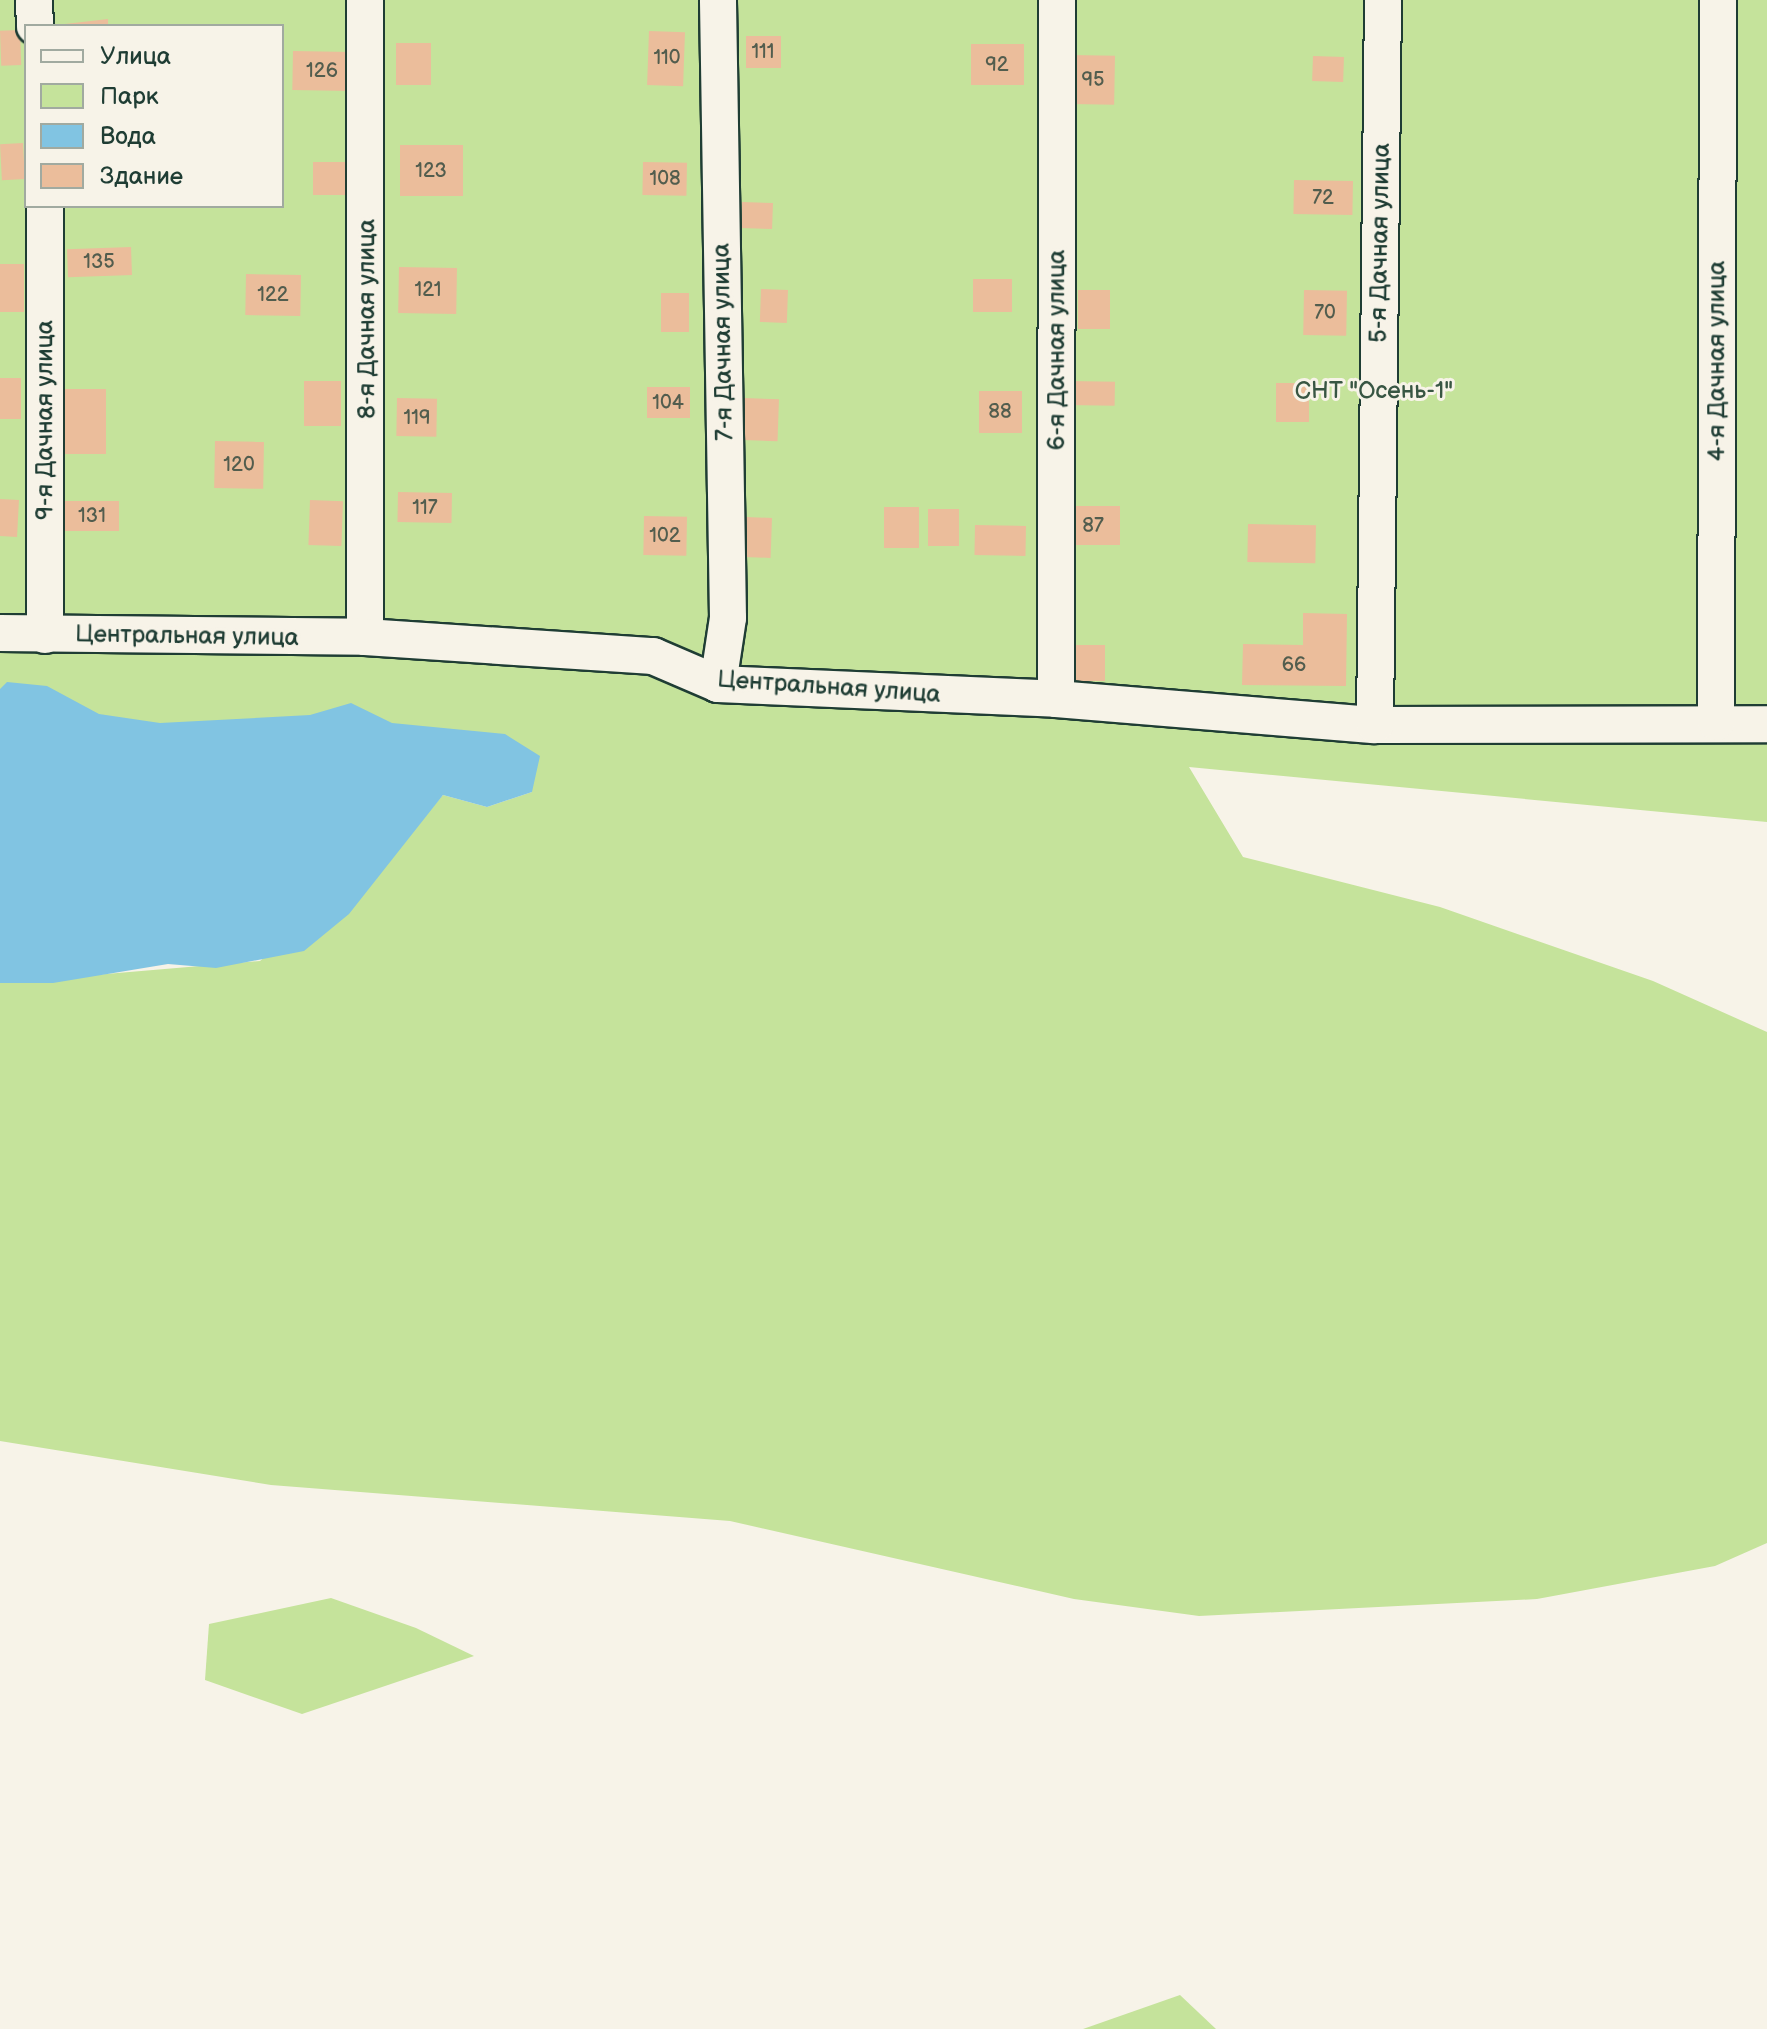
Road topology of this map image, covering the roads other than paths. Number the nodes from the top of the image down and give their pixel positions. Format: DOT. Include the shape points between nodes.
graph roads {
  1 [pos="34,0"];
  2 [pos="365,0"];
  3 [pos="718,0"];
  4 [pos="1057,0"];
  5 [pos="1383,0"];
  6 [pos="1718,0"];
  7 [pos="35,24"];
  8 [pos="45,208"];
  9 [pos="0,633"];
  10 [pos="45,635"];
  11 [pos="365,637"];
  12 [pos="718,684"];
  13 [pos="1056,699"];
  14 [pos="1716,722"];
  15 [pos="1767,724"];
  16 [pos="1375,725"];
  1 -- 7 [label="street"];
  2 -- 11 [label="street, 8-я Дачная улица"];
  3 -- 12 [label="street, 7-я Дачная улица" via="728,618"];
  4 -- 13 [label="street, 6-я Дачная улица"];
  5 -- 16 [label="street, 5-я Дачная улица"];
  6 -- 14 [label="street, 4-я Дачная улица"];
  8 -- 10 [label="street, 9-я Дачная улица"];
  9 -- 10 [label="street, Центральная улица"];
  10 -- 11 [label="street, Центральная улица"];
  11 -- 12 [label="street, Центральная улица" via="653,656"];
  12 -- 13 [label="street, Центральная улица"];
  13 -- 16 [label="street, Центральная улица"];
  14 -- 15 [label="street, Центральная улица"];
  14 -- 16 [label="street, Центральная улица"];
}
